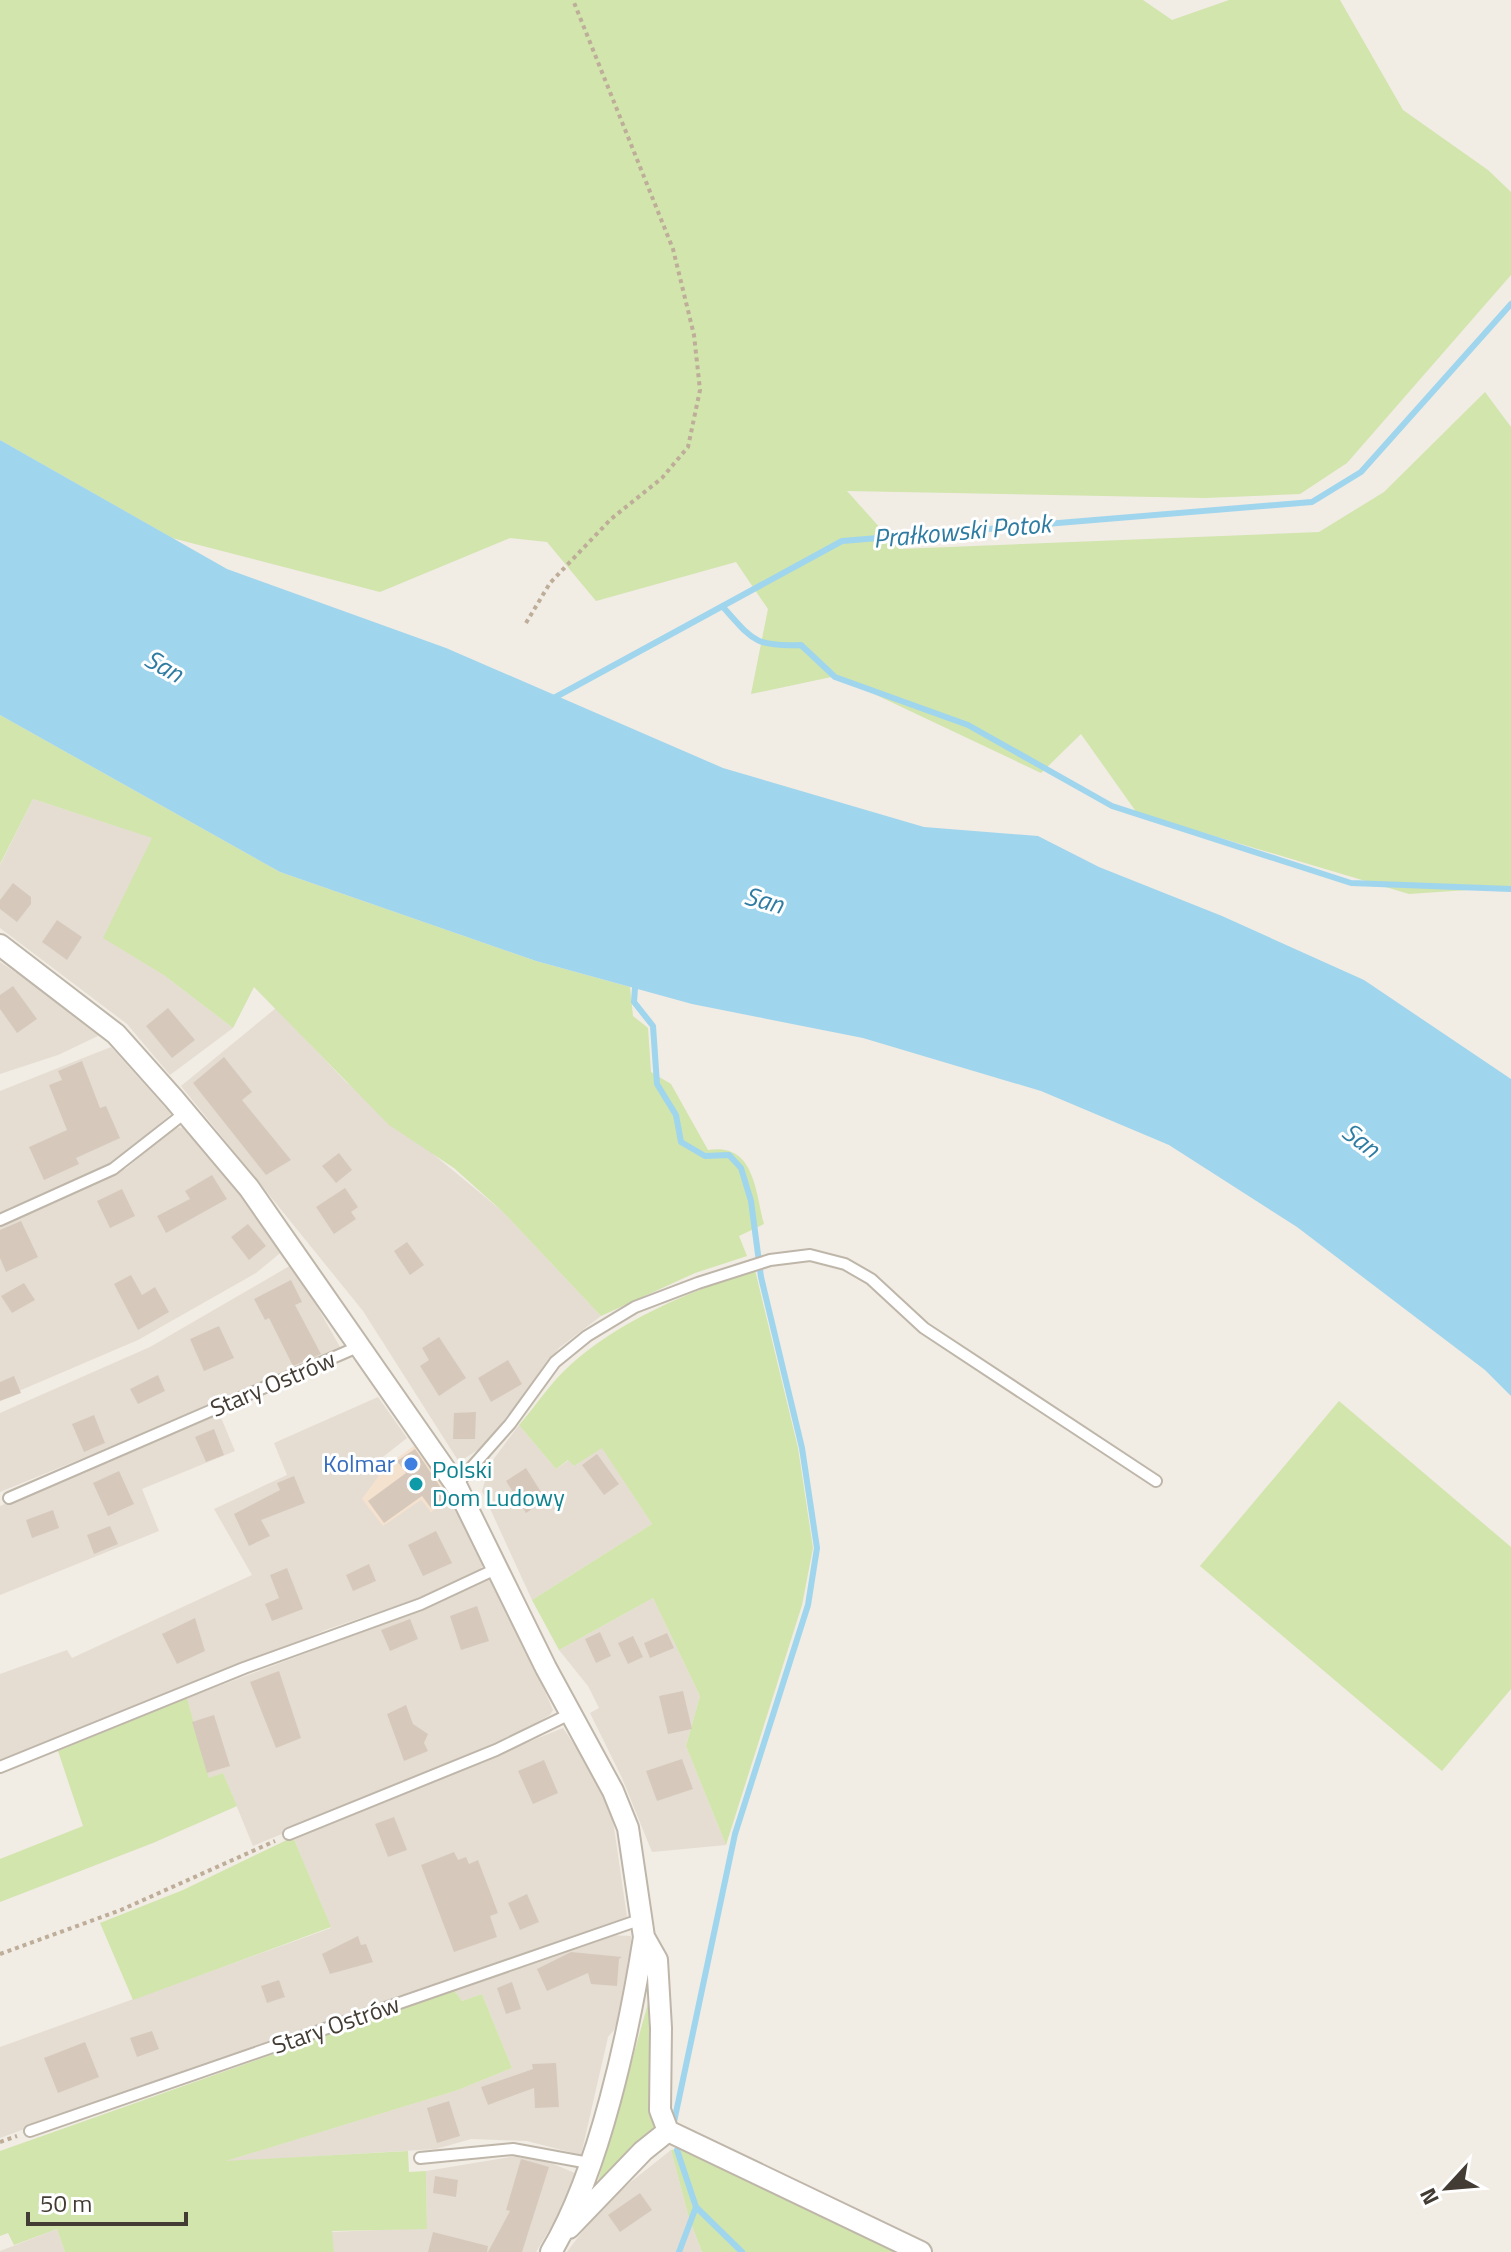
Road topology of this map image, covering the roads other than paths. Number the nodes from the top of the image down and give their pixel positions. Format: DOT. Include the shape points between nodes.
graph roads {
  1 [pos="0,945"];
  2 [pos="186,1112"];
  3 [pos="0,1220"];
  4 [pos="360,1346"];
  5 [pos="1156,1481"];
  6 [pos="456,1485"];
  7 [pos="9,1498"];
  8 [pos="499,1568"];
  9 [pos="572,1713"];
  10 [pos="0,1767"];
  11 [pos="289,1834"];
  12 [pos="643,1928"];
  13 [pos="30,2131"];
  14 [pos="668,2131"];
  15 [pos="420,2158"];
  16 [pos="589,2163"];
  17 [pos="556,2244"];
  18 [pos="921,2252"];
  1 -- 2 [label="street, Stary Ostrów" via="116,1034"];
  2 -- 3 [label="lane" via="113,1169"];
  2 -- 4 [label="street, Stary Ostrów" via="249,1188"];
  4 -- 6 [label="street, Stary Ostrów"];
  4 -- 7 [label="lane, Stary Ostrów"];
  5 -- 6 [label="lane" via="924,1328 871,1279 845,1264 810,1255 748,1266 635,1307 587,1336 555,1362"];
  6 -- 8 [label="street, Stary Ostrów"];
  8 -- 9 [label="street, Stary Ostrów"];
  8 -- 10 [label="lane" via="421,1604 244,1668"];
  9 -- 11 [label="lane" via="496,1750"];
  9 -- 12 [label="street, Stary Ostrów" via="628,1828"];
  12 -- 13 [label="lane, Stary Ostrów"];
  12 -- 14 [label="street, Stary Ostrów" via="657,1960 660,2110"];
  12 -- 16 [label="street" via="609,2095"];
  14 -- 17 [label="street"];
  14 -- 18 [label="street"];
  15 -- 16 [label="lane" via="513,2149"];
  16 -- 17 [label="street"];
}
